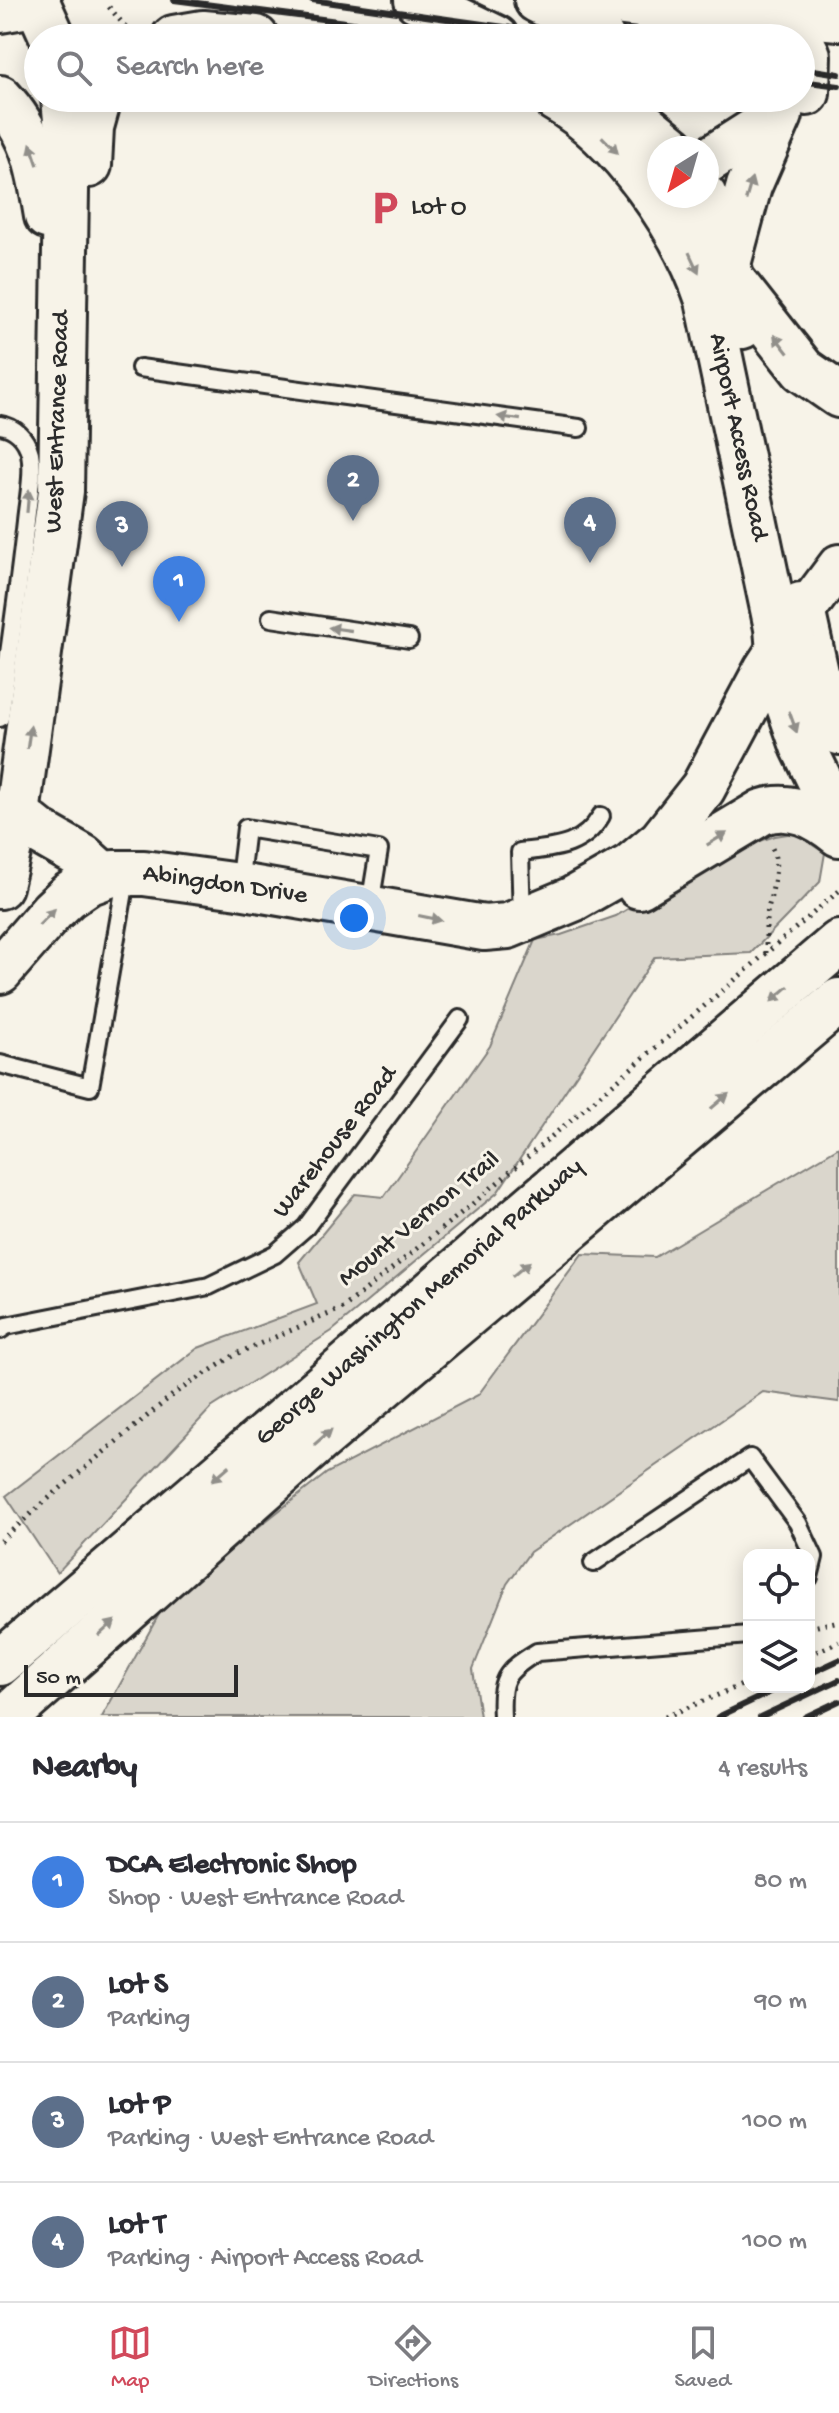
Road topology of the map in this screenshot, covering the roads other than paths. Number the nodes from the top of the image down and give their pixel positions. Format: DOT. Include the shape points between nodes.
graph roads {
  1 [pos="417,0"];
  2 [pos="537,0"];
  3 [pos="600,0"];
  4 [pos="712,4"];
  5 [pos="839,18"];
  6 [pos="467,24"];
  7 [pos="582,24"];
  8 [pos="775,24"];
  9 [pos="815,24"];
  10 [pos="0,98"];
  11 [pos="65,112"];
  12 [pos="95,112"];
  13 [pos="575,112"];
  14 [pos="629,112"];
  15 [pos="664,112"];
  16 [pos="781,112"];
  17 [pos="794,112"];
  18 [pos="658,136"];
  19 [pos="675,136"];
  20 [pos="719,153"];
  21 [pos="647,185"];
  22 [pos="663,208"];
  23 [pos="708,208"];
  24 [pos="730,272"];
  25 [pos="63,313"];
  26 [pos="748,352"];
  27 [pos="140,368"];
  28 [pos="839,395"];
  29 [pos="839,424"];
  30 [pos="0,425"];
  31 [pos="579,428"];
  32 [pos="764,565"];
  33 [pos="839,565"];
  34 [pos="271,618"];
  35 [pos="791,630"];
  36 [pos="409,639"];
  37 [pos="742,715"];
  38 [pos="0,718"];
  39 [pos="839,732"];
  40 [pos="703,788"];
  41 [pos="834,804"];
  42 [pos="17,814"];
  43 [pos="601,816"];
  44 [pos="839,834"];
  45 [pos="101,866"];
  46 [pos="0,886"];
  47 [pos="239,886"];
  48 [pos="369,907"];
  49 [pos="533,916"];
  50 [pos="839,943"];
  51 [pos="0,971"];
  52 [pos="839,1001"];
  53 [pos="460,1019"];
  54 [pos="0,1064"];
  55 [pos="0,1330"];
  56 [pos="810,1549"];
  57 [pos="593,1563"];
  58 [pos="743,1635"];
  59 [pos="0,1663"];
  60 [pos="7,1717"];
  61 [pos="502,1717"];
  1 -- 6 [label="main road"];
  2 -- 7 [label="main road"];
  3 -- 4 [label="main road" via="654,7"];
  4 -- 8 [label="main road"];
  5 -- 9 [label="main road"];
  25 -- 10 [label="main road, one-way" via="39,170 23,127"];
  11 -- 25 [label="main road, West Entrance Road"];
  12 -- 25 [label="main road" via="88,182"];
  13 -- 21 [label="main road, Airport Access Road, one-way"];
  14 -- 18 [label="main road"];
  15 -- 19 [label="main road"];
  16 -- 20 [label="main road"];
  24 -- 17 [label="main road, one-way" via="753,175"];
  22 -- 32 [label="main road, Airport Access Road, one-way" via="708,300"];
  23 -- 24 [label="main road, Airport Access Road"];
  24 -- 26 [label="main road, Airport Access Road"];
  28 -- 24 [label="main road, one-way" via="803,370"];
  42 -- 25 [label="main road, West Entrance Road, one-way" via="61,491"];
  26 -- 29 [label="main road" via="785,389"];
  26 -- 35 [label="main road, Airport Access Road"];
  31 -- 27 [label="lane, one-way"];
  38 -- 30 [label="lane, one-way" via="30,470 26,443 9,426"];
  32 -- 35 [label="main road, Airport Access Road"];
  32 -- 37 [label="main road"];
  33 -- 35 [label="street, Abingdon Drive"];
  36 -- 34 [label="lane, one-way"];
  35 -- 37 [label="main road, Abingdon Drive"];
  35 -- 39 [label="main road, Airport Access Road"];
  35 -- 41 [label="main road, Airport Access Road, one-way" via="782,686"];
  37 -- 40 [label="main road, Abingdon Drive"];
  40 -- 41 [label="main road" via="788,787"];
  40 -- 49 [label="main road, Abingdon Drive" via="646,855"];
  42 -- 45 [label="main road, Abingdon Drive"];
  42 -- 46 [label="main road, West Entrance Road"];
  43 -- 49 [label="lane" via="574,843 520,852"];
  49 -- 44 [label="main road, one-way" via="621,896 773,808 794,809"];
  45 -- 47 [label="main road, Abingdon Drive"];
  51 -- 45 [label="main road, one-way" via="52,911"];
  45 -- 54 [label="lane" via="90,1087"];
  47 -- 48 [label="main road, Abingdon Drive"];
  47 -- 48 [label="lane" via="246,828 379,850"];
  48 -- 49 [label="main road, Abingdon Drive, one-way" via="484,928"];
  50 -- 59 [label="main road, George Washington Memorial Parkway, one-way"];
  60 -- 52 [label="main road, George Washington Memorial Parkway, one-way" via="329,1432"];
  53 -- 55 [label="lane, Warehouse Road" via="306,1227 275,1254 209,1286"];
  56 -- 57 [label="lane" via="798,1523 750,1458"];
  58 -- 61 [label="lane" via="537,1652 514,1666 501,1689"];
}
